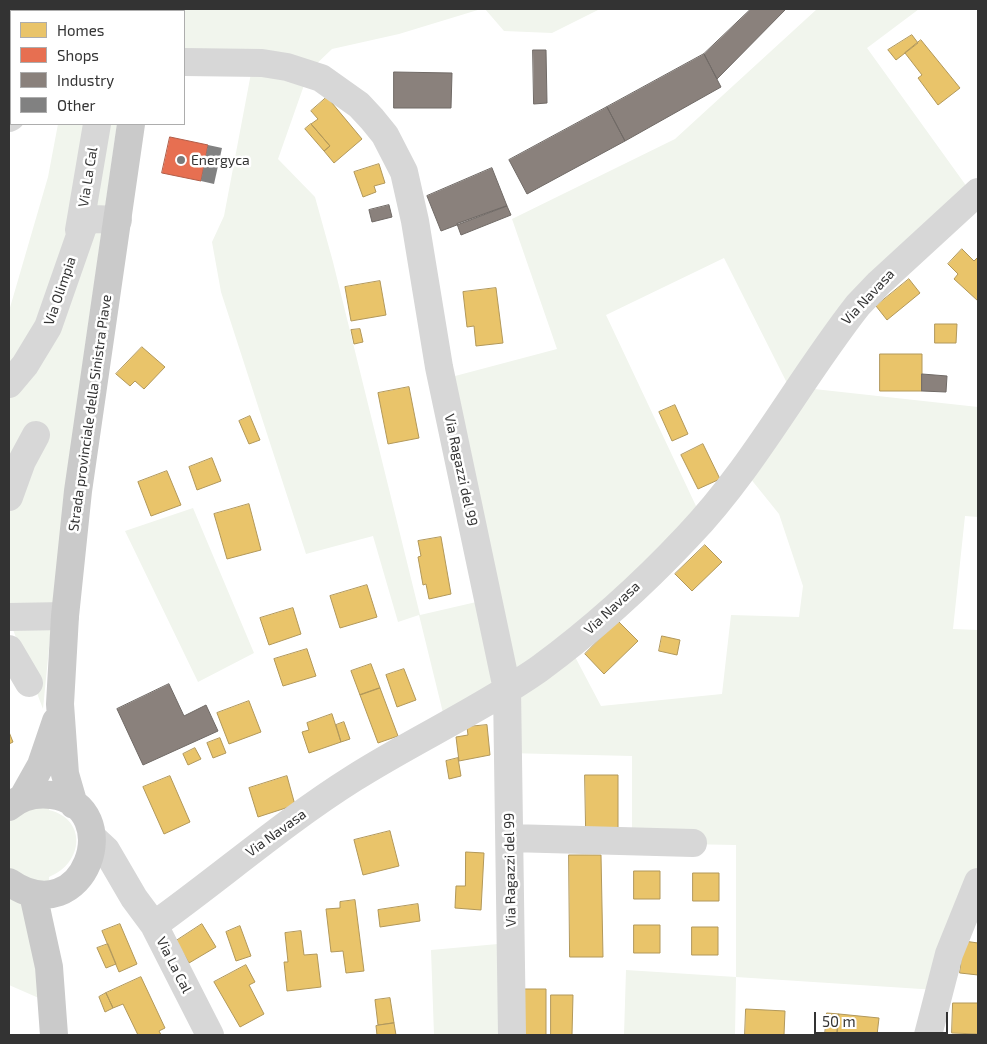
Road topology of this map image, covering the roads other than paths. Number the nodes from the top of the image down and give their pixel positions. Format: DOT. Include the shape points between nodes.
graph roads {
  1 [pos="185,62"];
  2 [pos="97,125"];
  3 [pos="131,125"];
  4 [pos="978,192"];
  5 [pos="118,220"];
  6 [pos="79,230"];
  7 [pos="9,384"];
  8 [pos="36,435"];
  9 [pos="9,497"];
  10 [pos="66,616"];
  11 [pos="9,617"];
  12 [pos="9,649"];
  13 [pos="28,683"];
  14 [pos="507,689"];
  15 [pos="60,704"];
  16 [pos="16,802"];
  17 [pos="74,805"];
  18 [pos="92,837"];
  19 [pos="510,838"];
  20 [pos="693,843"];
  21 [pos="9,882"];
  22 [pos="978,882"];
  23 [pos="74,883"];
  24 [pos="33,894"];
  25 [pos="134,898"];
  26 [pos="154,925"];
  27 [pos="49,967"];
  28 [pos="54,1035"];
  29 [pos="210,1035"];
  30 [pos="512,1035"];
  31 [pos="928,1035"];
  1 -- 14 [label="street, Via Ragazzi del 99" via="262,63 296,69 321,78 359,105 395,152 409,191 439,367"];
  2 -- 6 [label="street, Via La Cal"];
  3 -- 5 [label="main road, Strada provinciale della Sinistra Piave"];
  4 -- 14 [label="street, Via Navasa" via="858,305 749,461 687,538 589,630"];
  5 -- 6 [label="street" via="93,219"];
  5 -- 10 [label="main road, Strada provinciale della Sinistra Piave" via="78,491"];
  6 -- 7 [label="street, Via Olimpia" via="48,327"];
  8 -- 9 [label="street"];
  10 -- 11 [label="street"];
  10 -- 15 [label="main road, Strada provinciale della Sinistra Piave"];
  12 -- 13 [label="street"];
  14 -- 19 [label="street, Via Ragazzi del 99"];
  14 -- 26 [label="street, Via Navasa" via="352,779"];
  15 -- 16 [label="main road" via="41,765"];
  15 -- 17 [label="main road" via="65,774"];
  16 -- 17 [label="main road" via="40,794 58,796"];
  17 -- 18 [label="main road" via="83,814"];
  18 -- 23 [label="main road" via="88,865"];
  18 -- 25 [label="street, Via La Cal" via="106,850"];
  19 -- 20 [label="street"];
  19 -- 30 [label="street, Via Ragazzi del 99"];
  21 -- 24 [label="main road"];
  22 -- 31 [label="street" via="950,954"];
  23 -- 24 [label="main road" via="50,894"];
  23 -- 25 [label="street, Via La Cal" via="98,878 118,884"];
  23 -- 27 [label="main road" via="56,923"];
  24 -- 27 [label="main road"];
  25 -- 26 [label="street, Via La Cal"];
  26 -- 29 [label="street, Via La Cal"];
  27 -- 28 [label="main road"];
}
